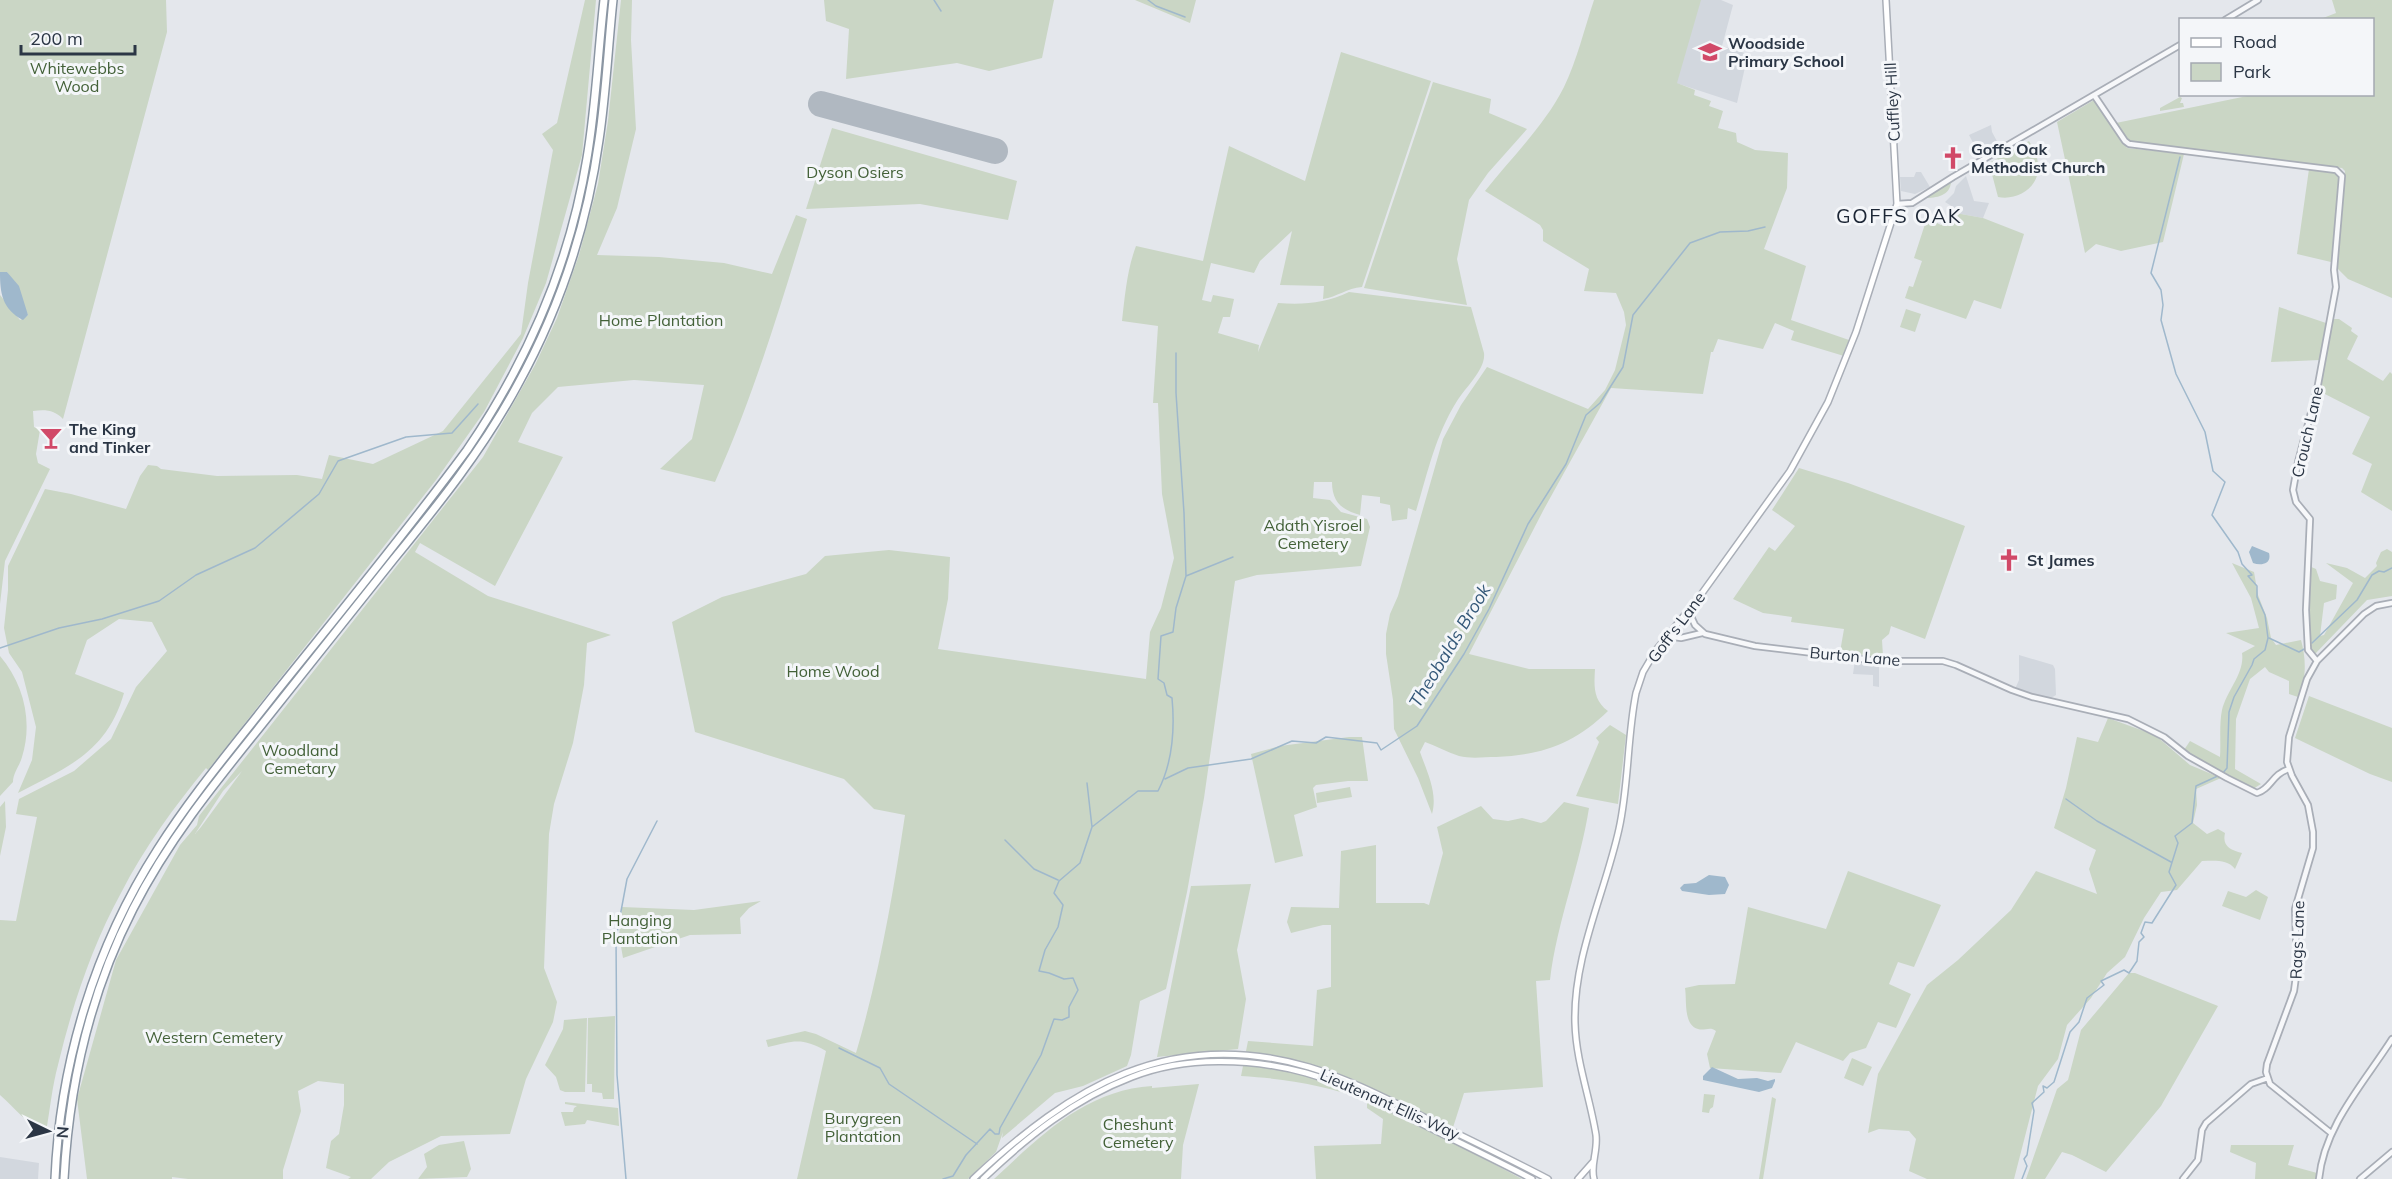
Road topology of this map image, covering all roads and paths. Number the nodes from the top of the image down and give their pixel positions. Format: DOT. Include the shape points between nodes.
graph roads {
  1 [pos="604,0"];
  2 [pos="613,0"];
  3 [pos="1886,0"];
  4 [pos="2258,0"];
  5 [pos="2228,18"];
  6 [pos="2179,46"];
  7 [pos="2094,95"];
  8 [pos="1897,204"];
  9 [pos="2392,603"];
  10 [pos="1689,610"];
  11 [pos="1702,633"];
  12 [pos="1667,636"];
  13 [pos="2317,661"];
  14 [pos="2289,769"];
  15 [pos="2392,1039"];
  16 [pos="2268,1078"];
  17 [pos="2331,1133"];
  18 [pos="2392,1152"];
  19 [pos="1595,1158"];
  20 [pos="55,1179"];
  21 [pos="65,1179"];
  22 [pos="973,1179"];
  23 [pos="983,1179"];
  24 [pos="1532,1179"];
  25 [pos="1548,1179"];
  26 [pos="1580,1179"];
  27 [pos="1586,1179"];
  28 [pos="1594,1179"];
  29 [pos="2183,1179"];
  30 [pos="2319,1179"];
  31 [pos="2360,1179"];
  1 -- 20 [label="highway" via="593,120 581,191 562,259 533,335 467,450 197,793 141,877 101,959 81,1017 62,1102"];
  2 -- 21 [label="highway" via="602,119 590,194 569,268 538,346 502,413 459,476 200,803 157,866 122,933 92,1011 72,1093"];
  3 -- 8 [label="main road, Cuffley Hill"];
  4 -- 5 [label="street"];
  6 -- 7 [label="street"];
  7 -- 8 [label="street" via="1912,204"];
  7 -- 13 [label="street, Crouch Lane" via="2129,144 2336,170 2342,176 2336,287 2293,490 2310,519 2306,610 2308,650"];
  8 -- 10 [label="main road, Goff's Lane" via="1856,332 1820,416 1779,486"];
  9 -- 13 [label="street" via="2376,606 2364,614"];
  10 -- 11 [label="street"];
  10 -- 12 [label="main road, Goff's Lane"];
  11 -- 12 [label="street" via="1681,638"];
  11 -- 14 [label="street, Burton Lane" via="1755,646 1878,661 1943,661 2032,697 2128,719 2251,791 2260,793 2277,774"];
  12 -- 19 [label="main road, Goff's Lane" via="1649,660 1636,693 1619,827 1576,986 1577,1051 1596,1133"];
  13 -- 14 [label="street" via="2307,679 2289,737"];
  14 -- 16 [label="street, Rags Lane" via="2308,805 2313,848 2295,909 2297,980 2267,1064"];
  15 -- 17 [label="street"];
  16 -- 17 [label="street"];
  16 -- 29 [label="street" via="2251,1084 2206,1123 2198,1160"];
  17 -- 30 [label="street"];
  18 -- 31 [label="street"];
  19 -- 26 [label="main road"];
  19 -- 28 [label="main road, Goff's Lane"];
  22 -- 25 [label="main road, Lieutenant Ellis Way" via="1036,1123 1099,1084 1160,1061 1221,1054 1277,1060 1348,1081"];
  23 -- 24 [label="main road, Lieutenant Ellis Way" via="1040,1128 1102,1090 1161,1068 1220,1062 1306,1073 1346,1088"];
  26 -- 27 [label="main road"];
}
